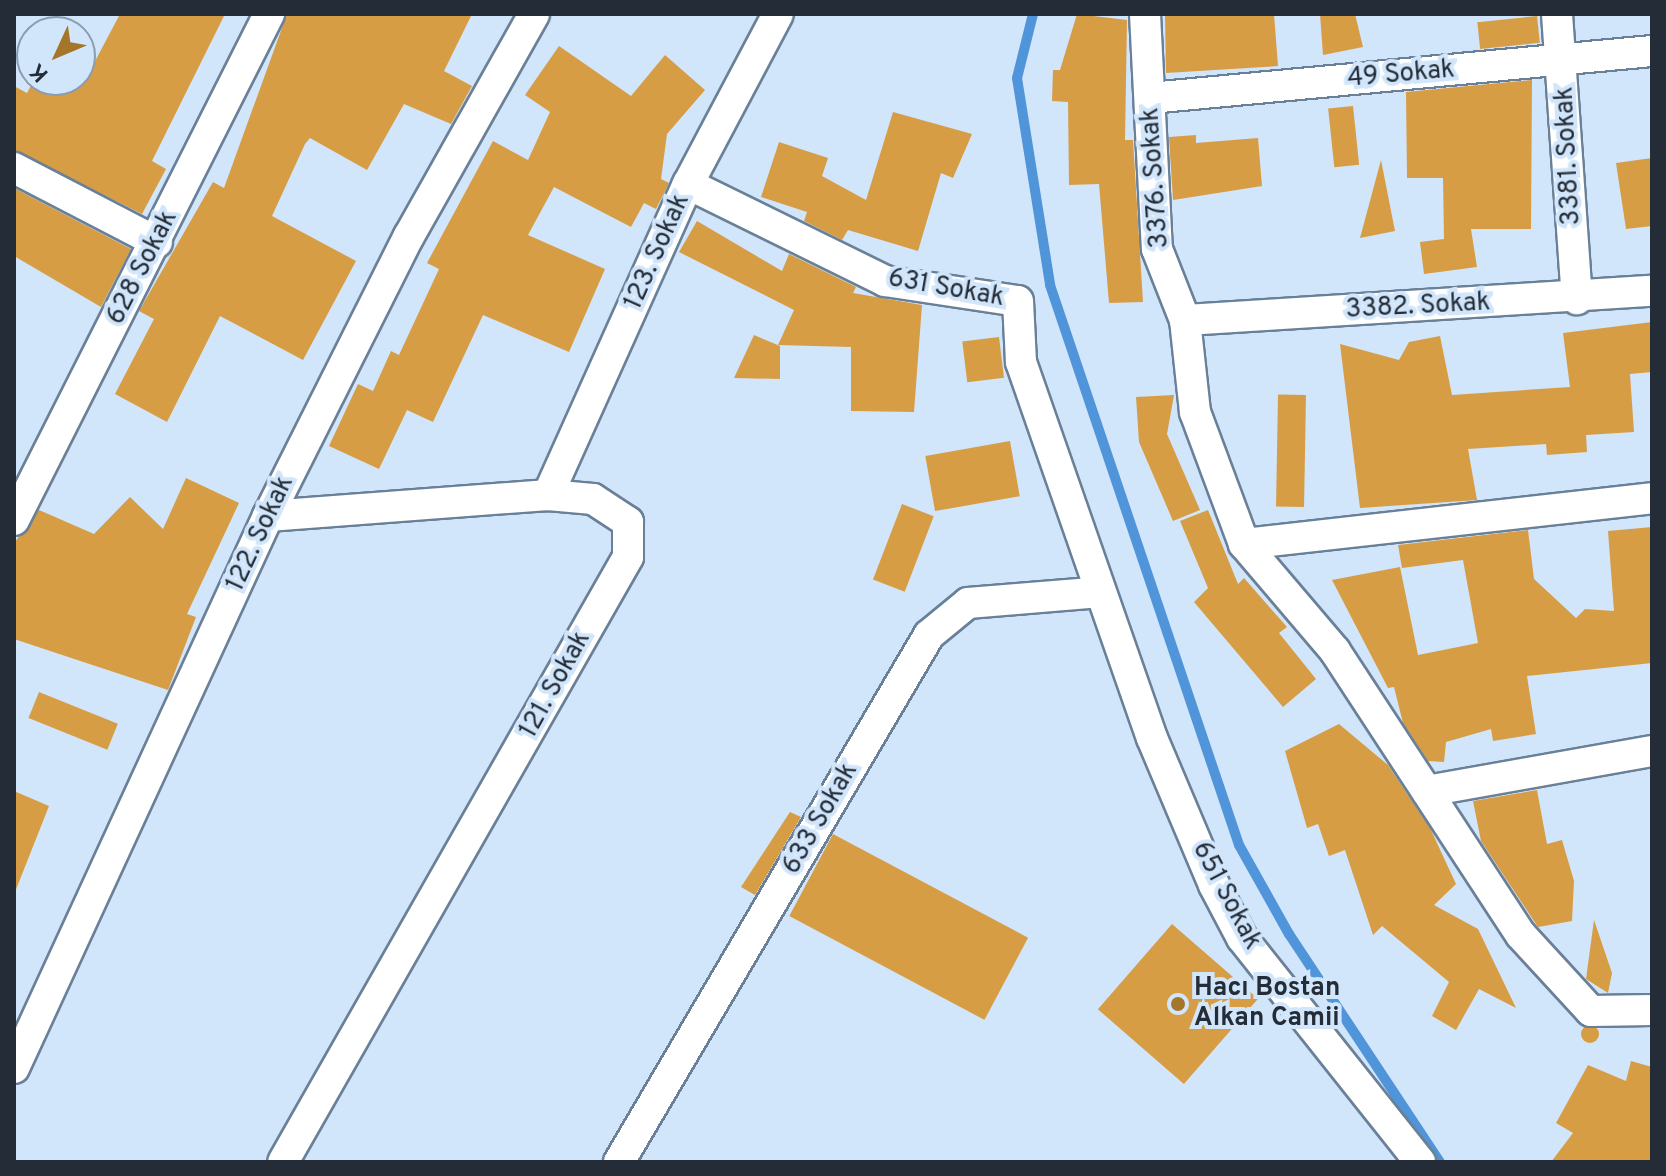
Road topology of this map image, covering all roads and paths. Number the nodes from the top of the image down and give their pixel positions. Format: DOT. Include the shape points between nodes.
graph roads {
  1 [pos="269,14"];
  2 [pos="534,14"];
  3 [pos="778,14"];
  4 [pos="1145,14"];
  5 [pos="1557,14"];
  6 [pos="1652,51"];
  7 [pos="1563,61"];
  8 [pos="1150,98"];
  9 [pos="14,168"];
  10 [pos="688,184"];
  11 [pos="157,242"];
  12 [pos="1652,291"];
  13 [pos="1577,299"];
  14 [pos="1185,320"];
  15 [pos="548,495"];
  16 [pos="1652,498"];
  17 [pos="268,516"];
  18 [pos="14,520"];
  19 [pos="1244,544"];
  20 [pos="1101,592"];
  21 [pos="1652,751"];
  22 [pos="1427,791"];
  23 [pos="1652,1010"];
  24 [pos="14,1068"];
  25 [pos="283,1162"];
  26 [pos="619,1162"];
  27 [pos="1420,1162"];
  1 -- 11 [label="street, 628 Sokak"];
  2 -- 17 [label="street, 122. Sokak" via="409,236"];
  3 -- 10 [label="street, 123. Sokak"];
  4 -- 8 [label="street, 3376. Sokak"];
  5 -- 7 [label="street, 3381. Sokak"];
  6 -- 7 [label="street, 49 Sokak"];
  7 -- 8 [label="street, 49 Sokak"];
  7 -- 13 [label="street, 3381. Sokak"];
  8 -- 14 [label="street, 3376. Sokak" via="1157,249"];
  9 -- 11 [label="street"];
  10 -- 15 [label="street, 123. Sokak"];
  10 -- 20 [label="street, 631 Sokak" via="885,281 1018,301 1021,362"];
  11 -- 18 [label="street, 628 Sokak"];
  12 -- 13 [label="street, 3382. Sokak"];
  13 -- 14 [label="street, 3382. Sokak"];
  14 -- 19 [label="street, 3376. Sokak" via="1195,412"];
  15 -- 17 [label="street, 121. Sokak"];
  15 -- 25 [label="street, 121. Sokak" via="593,499 628,522 628,557"];
  16 -- 19 [label="street"];
  17 -- 24 [label="street, 122. Sokak"];
  19 -- 22 [label="street" via="1335,651"];
  20 -- 26 [label="street, 633 Sokak" via="968,603 929,635"];
  20 -- 27 [label="street, 651 Sokak" via="1152,738 1242,938"];
  21 -- 22 [label="street"];
  22 -- 23 [label="street" via="1521,935 1591,1011"];
}
